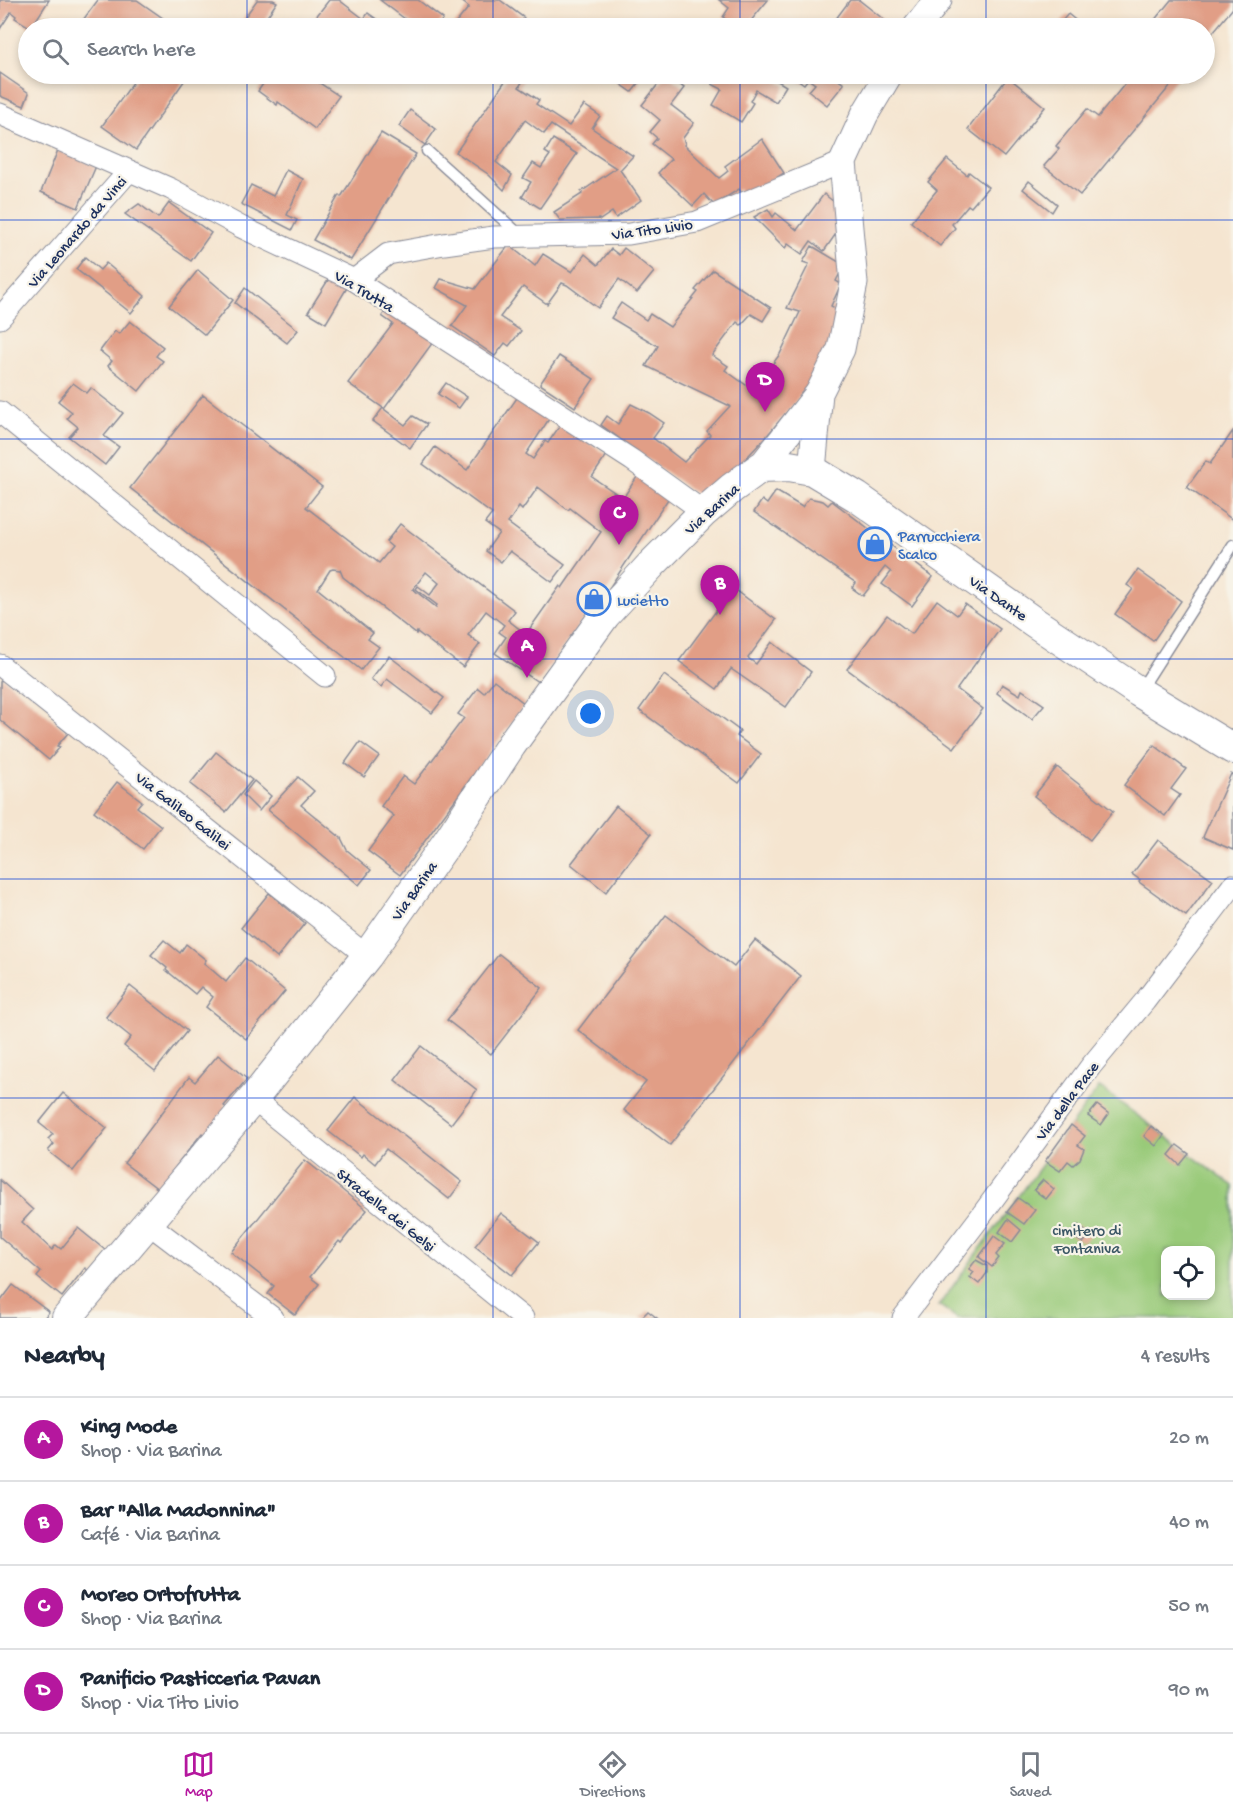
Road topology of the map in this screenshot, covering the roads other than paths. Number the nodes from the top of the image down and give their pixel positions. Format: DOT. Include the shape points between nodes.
graph roads {
  1 [pos="938,0"];
  2 [pos="924,18"];
  3 [pos="883,84"];
  4 [pos="0,114"];
  5 [pos="427,151"];
  6 [pos="843,162"];
  7 [pos="129,171"];
  8 [pos="521,237"];
  9 [pos="354,280"];
  10 [pos="0,318"];
  11 [pos="819,393"];
  12 [pos="0,412"];
  13 [pos="760,466"];
  14 [pos="813,470"];
  15 [pos="704,512"];
  16 [pos="1233,545"];
  17 [pos="0,665"];
  18 [pos="325,676"];
  19 [pos="1139,692"];
  20 [pos="1233,749"];
  21 [pos="1233,885"];
  22 [pos="367,956"];
  23 [pos="253,1100"];
  24 [pos="149,1224"];
  25 [pos="67,1318"];
  26 [pos="273,1318"];
  27 [pos="523,1318"];
  28 [pos="903,1318"];
  1 -- 2 [label="street"];
  3 -- 6 [label="street"];
  4 -- 7 [label="street, Via Trutta"];
  5 -- 8 [label="lane"];
  6 -- 8 [label="street, Via Tito Livio" via="697,222 629,234"];
  6 -- 11 [label="street" via="854,283 841,349"];
  7 -- 9 [label="street, Via Trutta"];
  7 -- 10 [label="street, Via Leonardo da Vinci"];
  8 -- 9 [label="street, Via Tito Livio" via="388,254"];
  9 -- 15 [label="street, Via Trutta" via="632,460"];
  11 -- 13 [label="street"];
  11 -- 14 [label="street"];
  12 -- 18 [label="street"];
  13 -- 14 [label="main road, Via Dante"];
  13 -- 15 [label="main road, Via Barina"];
  14 -- 19 [label="main road, Via Dante"];
  15 -- 22 [label="main road, Via Barina" via="605,615"];
  16 -- 19 [label="lane"];
  17 -- 22 [label="street, Via Galileo Galilei"];
  19 -- 20 [label="main road, Via Dante"];
  21 -- 28 [label="street, Via della Pace" via="1091,1066"];
  22 -- 23 [label="main road, Via Barina"];
  23 -- 24 [label="main road, Via Barina"];
  23 -- 27 [label="street, Stradella dei Gelsi"];
  24 -- 25 [label="main road, Via Barina"];
  24 -- 26 [label="street"];
}
